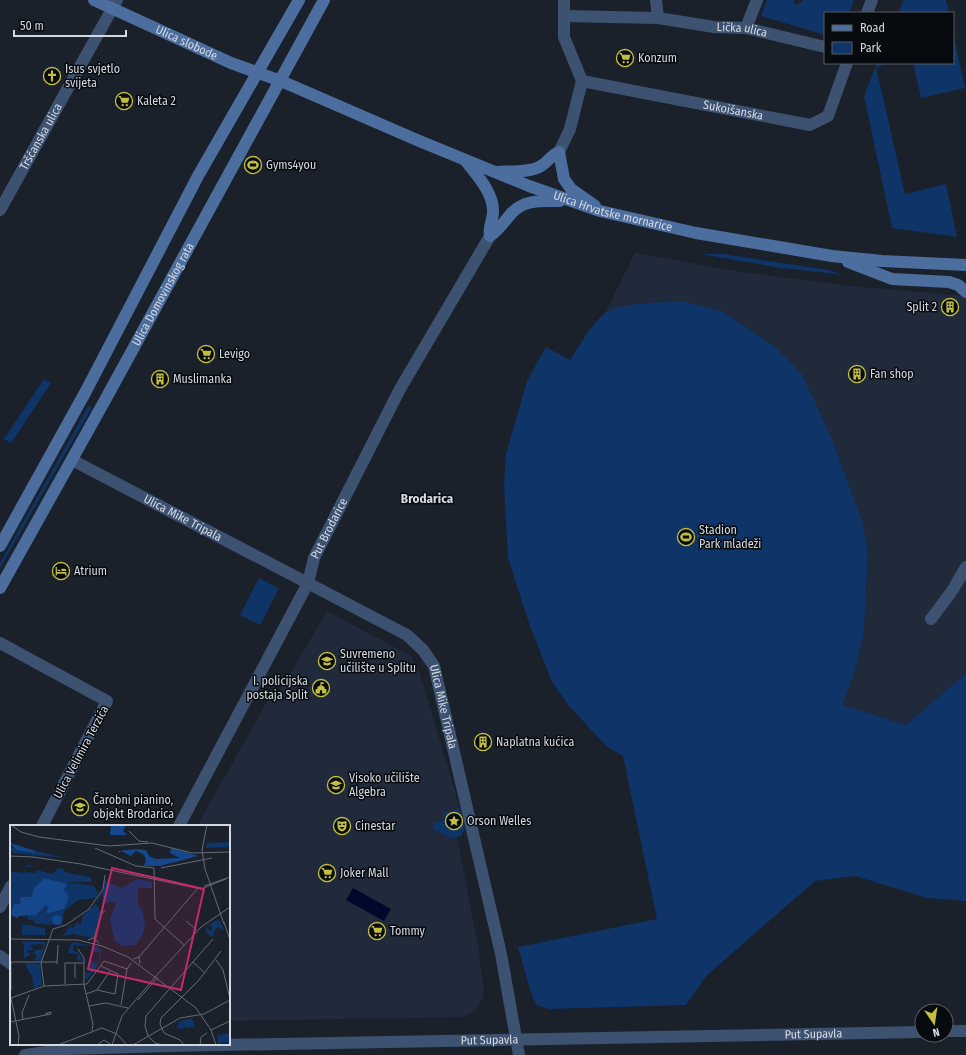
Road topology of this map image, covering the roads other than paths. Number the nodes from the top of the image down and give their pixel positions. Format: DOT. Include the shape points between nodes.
graph roads {
  1 [pos="94,0"];
  2 [pos="299,0"];
  3 [pos="324,0"];
  4 [pos="564,0"];
  5 [pos="656,0"];
  6 [pos="757,0"];
  7 [pos="872,0"];
  8 [pos="114,4"];
  9 [pos="867,12"];
  10 [pos="564,16"];
  11 [pos="658,18"];
  12 [pos="746,28"];
  13 [pos="824,47"];
  14 [pos="847,64"];
  15 [pos="257,74"];
  16 [pos="281,81"];
  17 [pos="582,81"];
  18 [pos="559,152"];
  19 [pos="465,160"];
  20 [pos="494,172"];
  21 [pos="572,202"];
  22 [pos="0,210"];
  23 [pos="600,211"];
  24 [pos="490,236"];
  25 [pos="832,256"];
  26 [pos="966,265"];
  27 [pos="966,292"];
  28 [pos="72,460"];
  29 [pos="0,546"];
  30 [pos="966,567"];
  31 [pos="308,583"];
  32 [pos="0,588"];
  33 [pos="931,619"];
  34 [pos="0,643"];
  35 [pos="43,825"];
  36 [pos="180,825"];
  37 [pos="10,888"];
  38 [pos="0,907"];
  39 [pos="0,956"];
  40 [pos="10,963"];
  41 [pos="966,1030"];
  42 [pos="954,1031"];
  43 [pos="914,1032"];
  44 [pos="517,1039"];
  45 [pos="230,1044"];
  46 [pos="176,1045"];
  47 [pos="119,1046"];
  48 [pos="59,1050"];
  49 [pos="25,1055"];
  50 [pos="519,1055"];
  1 -- 8 [label="main road, Ulica slobode"];
  2 -- 15 [label="main road, Ulica Domovinskog rata"];
  3 -- 16 [label="main road, Ulica Domovinskog rata"];
  4 -- 10 [label="street"];
  5 -- 11 [label="street"];
  6 -- 12 [label="street"];
  7 -- 9 [label="street"];
  8 -- 15 [label="main road, Ulica slobode"];
  8 -- 22 [label="street, Tršćanska ulica"];
  10 -- 11 [label="street, Lička ulica"];
  10 -- 17 [label="street" via="564,37"];
  11 -- 12 [label="street, Lička ulica" via="714,27"];
  12 -- 13 [label="street, Lička ulica"];
  14 -- 17 [label="street, Sukoišanska" via="828,116 810,125"];
  15 -- 16 [label="main road, Ulica slobode"];
  15 -- 29 [label="main road, Ulica Domovinskog rata" via="198,176 86,391"];
  16 -- 19 [label="main road, Ulica Hrvatske mornarice"];
  16 -- 28 [label="main road, Ulica Domovinskog rata"];
  17 -- 18 [label="street" via="570,129"];
  18 -- 20 [label="main road" via="552,155 542,166 534,169"];
  18 -- 23 [label="main road" via="564,179 571,189"];
  19 -- 20 [label="main road, Ulica Hrvatske mornarice"];
  19 -- 24 [label="main road" via="489,195 493,212 488,228"];
  20 -- 21 [label="main road, Ulica Hrvatske mornarice"];
  21 -- 23 [label="main road, Ulica Hrvatske mornarice"];
  21 -- 24 [label="main road" via="536,201 524,204 517,208 499,231"];
  23 -- 25 [label="main road, Ulica Hrvatske mornarice" via="696,233"];
  24 -- 31 [label="street, Put Brodarice" via="400,389 314,558"];
  25 -- 26 [label="main road, Ulica Hrvatske mornarice"];
  25 -- 27 [label="main road" via="892,279 949,282"];
  28 -- 31 [label="street, Ulica Mike Tripala"];
  28 -- 32 [label="main road, Ulica Domovinskog rata"];
  30 -- 33 [label="street"];
  31 -- 36 [label="street, Put Brodarice"];
  31 -- 44 [label="street, Ulica Mike Tripala" via="406,635 423,650 434,666 501,954"];
  34 -- 35 [label="street, Ulica Velimira Terzića" via="108,701"];
  37 -- 38 [label="street"];
  39 -- 40 [label="street"];
  41 -- 42 [label="street"];
  43 -- 44 [label="street, Put Supavla"];
  44 -- 45 [label="street, Put Supavla"];
  44 -- 50 [label="street, Ulica Mike Tripala"];
  46 -- 47 [label="street, Put Supavla"];
  47 -- 48 [label="street, Put Supavla"];
  48 -- 49 [label="street, Put Supavla"];
}
